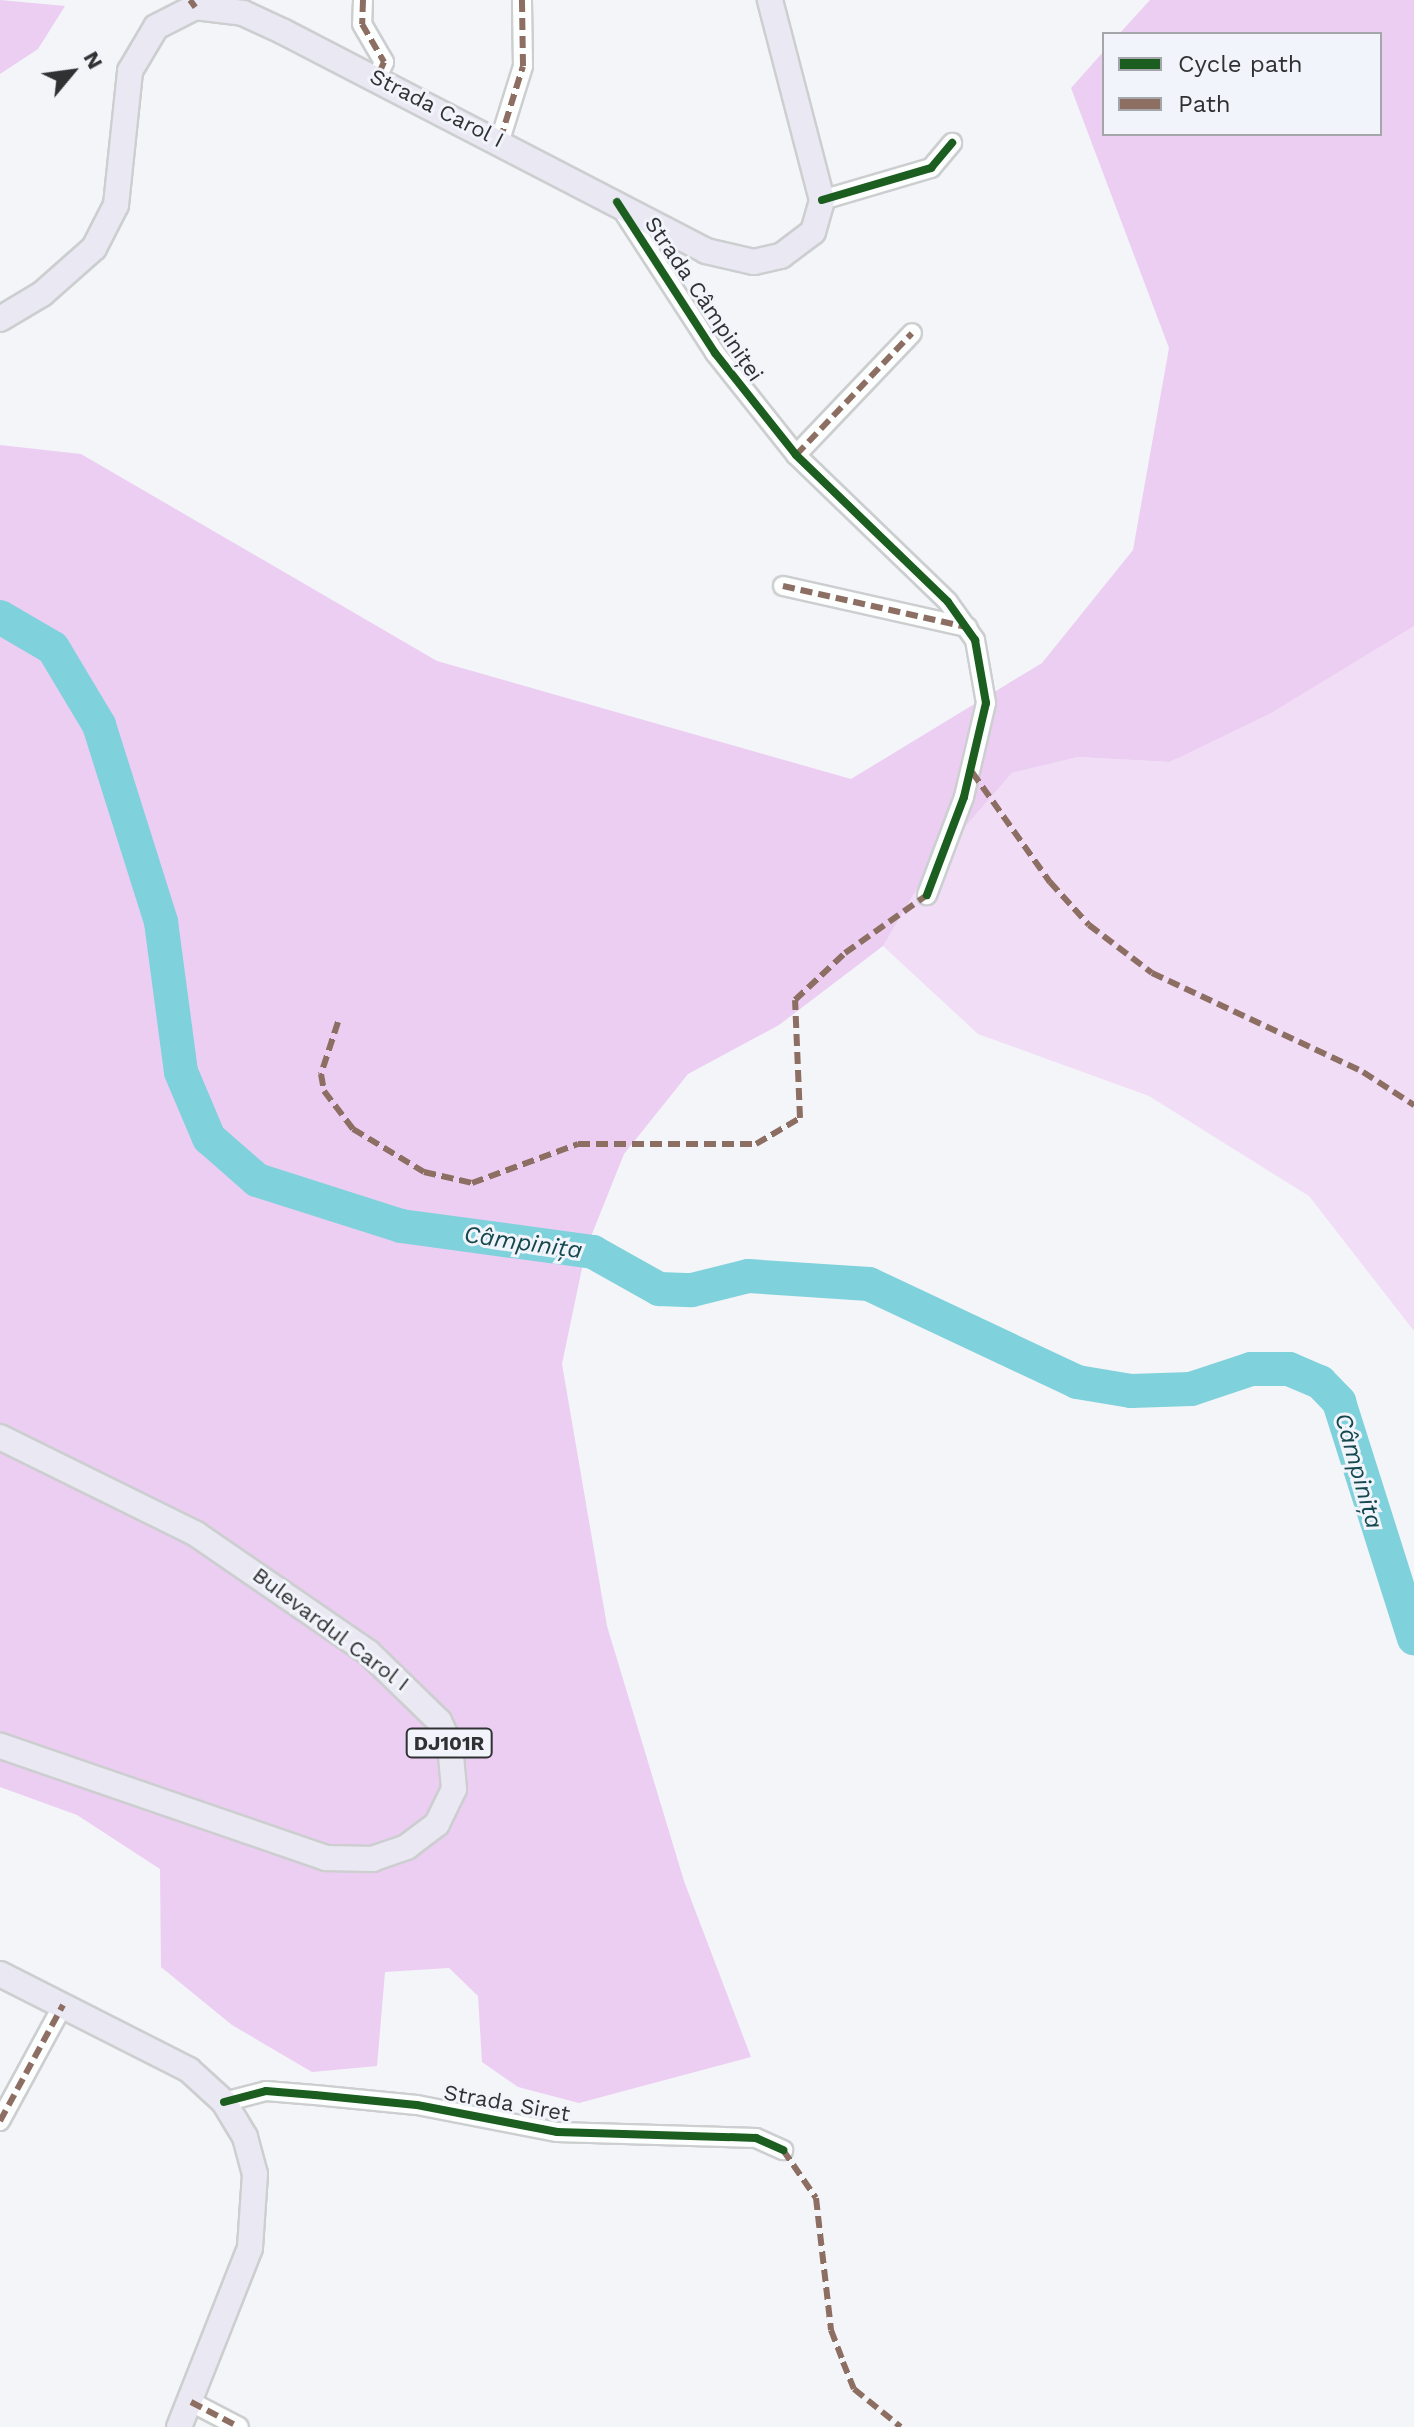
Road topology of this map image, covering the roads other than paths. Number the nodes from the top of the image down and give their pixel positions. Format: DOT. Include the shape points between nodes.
graph roads {
  1 [pos="363,0"];
  2 [pos="522,0"];
  3 [pos="770,0"];
  4 [pos="193,3"];
  5 [pos="377,78"];
  6 [pos="500,140"];
  7 [pos="952,143"];
  8 [pos="822,200"];
  9 [pos="617,202"];
  10 [pos="0,319"];
  11 [pos="912,333"];
  12 [pos="796,455"];
  13 [pos="783,586"];
  14 [pos="967,627"];
  15 [pos="927,895"];
  16 [pos="0,1437"];
  17 [pos="0,1746"];
  18 [pos="0,1974"];
  19 [pos="63,2005"];
  20 [pos="224,2102"];
  21 [pos="0,2121"];
  22 [pos="783,2150"];
  23 [pos="191,2402"];
  24 [pos="179,2427"];
  25 [pos="239,2427"];
  1 -- 5 [label="street" via="362,24 384,62"];
  2 -- 6 [label="street" via="523,66"];
  3 -- 8 [label="main road"];
  4 -- 5 [label="main road, Strada Carol I" via="243,13"];
  4 -- 10 [label="main road, Strada Carol I" via="156,27 130,71 116,205 94,248 61,280"];
  5 -- 6 [label="main road, Strada Carol I"];
  6 -- 9 [label="main road, Strada Carol I"];
  7 -- 8 [label="street" via="920,172"];
  8 -- 9 [label="main road, Strada Carol I" via="813,232 800,245 754,262 706,251"];
  9 -- 12 [label="street, Strada Câmpiniței" via="715,353"];
  11 -- 12 [label="street"];
  12 -- 14 [label="street, Strada Câmpiniței"];
  13 -- 14 [label="street"];
  14 -- 15 [label="street, Strada Câmpiniței" via="985,669 986,703 964,797"];
  16 -- 17 [label="main road, Bulevardul Carol I / DJ101R" via="196,1534 368,1652 439,1721 450,1745 454,1789 423,1838 381,1857 338,1859"];
  18 -- 19 [label="main road"];
  19 -- 20 [label="main road" via="189,2070"];
  19 -- 21 [label="street"];
  20 -- 22 [label="street, Strada Siret" via="266,2091 315,2095 417,2105 557,2132 756,2138"];
  20 -- 23 [label="main road" via="251,2157 254,2222 238,2286"];
  23 -- 24 [label="main road"];
  23 -- 25 [label="street"];
}
